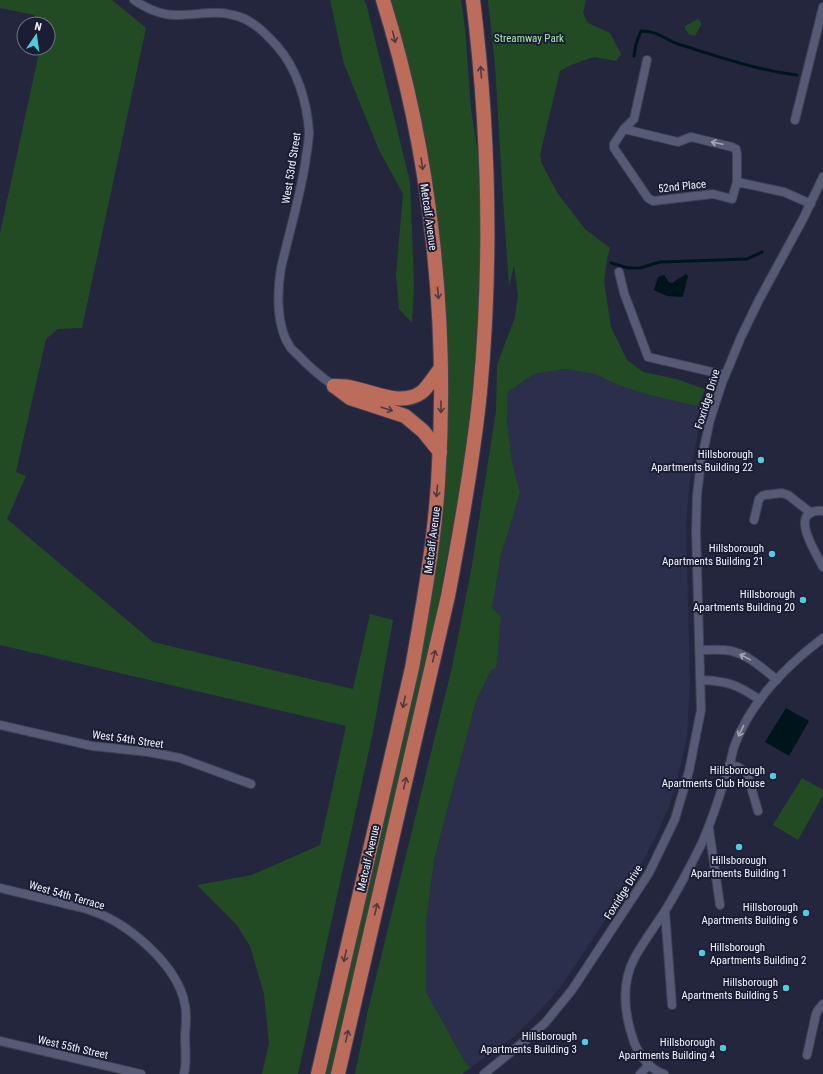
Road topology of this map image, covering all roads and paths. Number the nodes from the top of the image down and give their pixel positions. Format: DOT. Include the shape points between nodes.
graph roads {
  1 [pos="134,0"];
  2 [pos="383,0"];
  3 [pos="473,0"];
  4 [pos="823,7"];
  5 [pos="647,60"];
  6 [pos="795,120"];
  7 [pos="624,129"];
  8 [pos="823,177"];
  9 [pos="737,182"];
  10 [pos="811,204"];
  11 [pos="619,272"];
  12 [pos="441,368"];
  13 [pos="725,375"];
  14 [pos="334,386"];
  15 [pos="440,452"];
  16 [pos="823,511"];
  17 [pos="811,513"];
  18 [pos="754,520"];
  19 [pos="823,567"];
  20 [pos="823,638"];
  21 [pos="700,650"];
  22 [pos="701,680"];
  23 [pos="777,680"];
  24 [pos="760,700"];
  25 [pos="0,725"];
  26 [pos="729,765"];
  27 [pos="251,784"];
  28 [pos="758,811"];
  29 [pos="709,827"];
  30 [pos="0,888"];
  31 [pos="720,905"];
  32 [pos="665,911"];
  33 [pos="823,1004"];
  34 [pos="672,1005"];
  35 [pos="0,1041"];
  36 [pos="807,1055"];
  37 [pos="649,1065"];
  38 [pos="141,1074"];
  39 [pos="184,1074"];
  40 [pos="318,1074"];
  41 [pos="338,1074"];
  42 [pos="484,1074"];
  43 [pos="640,1074"];
  44 [pos="664,1074"];
  1 -- 14 [label="street, West 53rd Street" via="151,10 169,15 217,12 243,18 266,34 290,64 304,100 309,132 303,176 278,284 278,303 284,333 290,347 315,372"];
  2 -- 12 [label="highway, Metcalf Avenue, one-way" via="403,74 426,192 438,294"];
  41 -- 3 [label="highway, Metcalf Avenue, one-way" via="448,596 472,459 484,341 488,230 484,111"];
  4 -- 6 [label="street"];
  5 -- 7 [label="street, 52nd Place" via="634,119"];
  9 -- 7 [label="street, one-way" via="737,154 736,149 732,147 691,137 680,142 673,141"];
  7 -- 9 [label="street, 52nd Place" via="614,148 648,198 653,200 713,194 732,198"];
  8 -- 10 [label="street, Foxridge Drive"];
  9 -- 10 [label="street" via="784,192"];
  10 -- 13 [label="street, Foxridge Drive" via="749,319"];
  11 -- 13 [label="street" via="624,293 648,357"];
  12 -- 14 [label="highway" via="422,392 404,399"];
  12 -- 15 [label="highway, Metcalf Avenue, one-way"];
  13 -- 21 [label="street, Foxridge Drive" via="710,420 697,495"];
  14 -- 15 [label="highway, one-way" via="350,398 405,416 423,431"];
  15 -- 40 [label="highway, Metcalf Avenue, one-way" via="431,554 412,668"];
  16 -- 17 [label="street"];
  17 -- 18 [label="street" via="788,495 765,495 759,499"];
  17 -- 19 [label="street" via="805,521 805,530"];
  20 -- 23 [label="street"];
  21 -- 22 [label="street, Foxridge Drive"];
  23 -- 21 [label="street, one-way" via="741,654 724,650"];
  22 -- 24 [label="street" via="736,685"];
  22 -- 42 [label="street, Foxridge Drive" via="701,717 688,776 675,819 649,873 584,974 558,1008 527,1040"];
  23 -- 24 [label="street"];
  24 -- 26 [label="street, one-way" via="739,735"];
  25 -- 27 [label="street, West 54th Street" via="92,746 180,758"];
  26 -- 28 [label="street" via="738,766 747,773"];
  26 -- 29 [label="street"];
  29 -- 31 [label="street"];
  29 -- 32 [label="street"];
  30 -- 39 [label="street, West 54th Terrace" via="92,911 110,918 134,933 151,949 177,983 185,1005"];
  32 -- 34 [label="street"];
  32 -- 37 [label="street" via="635,956 626,985 626,1010 632,1036 637,1049"];
  33 -- 36 [label="street" via="818,1010"];
  35 -- 38 [label="street, West 55th Street"];
  37 -- 43 [label="street"];
  37 -- 44 [label="street"];
}
